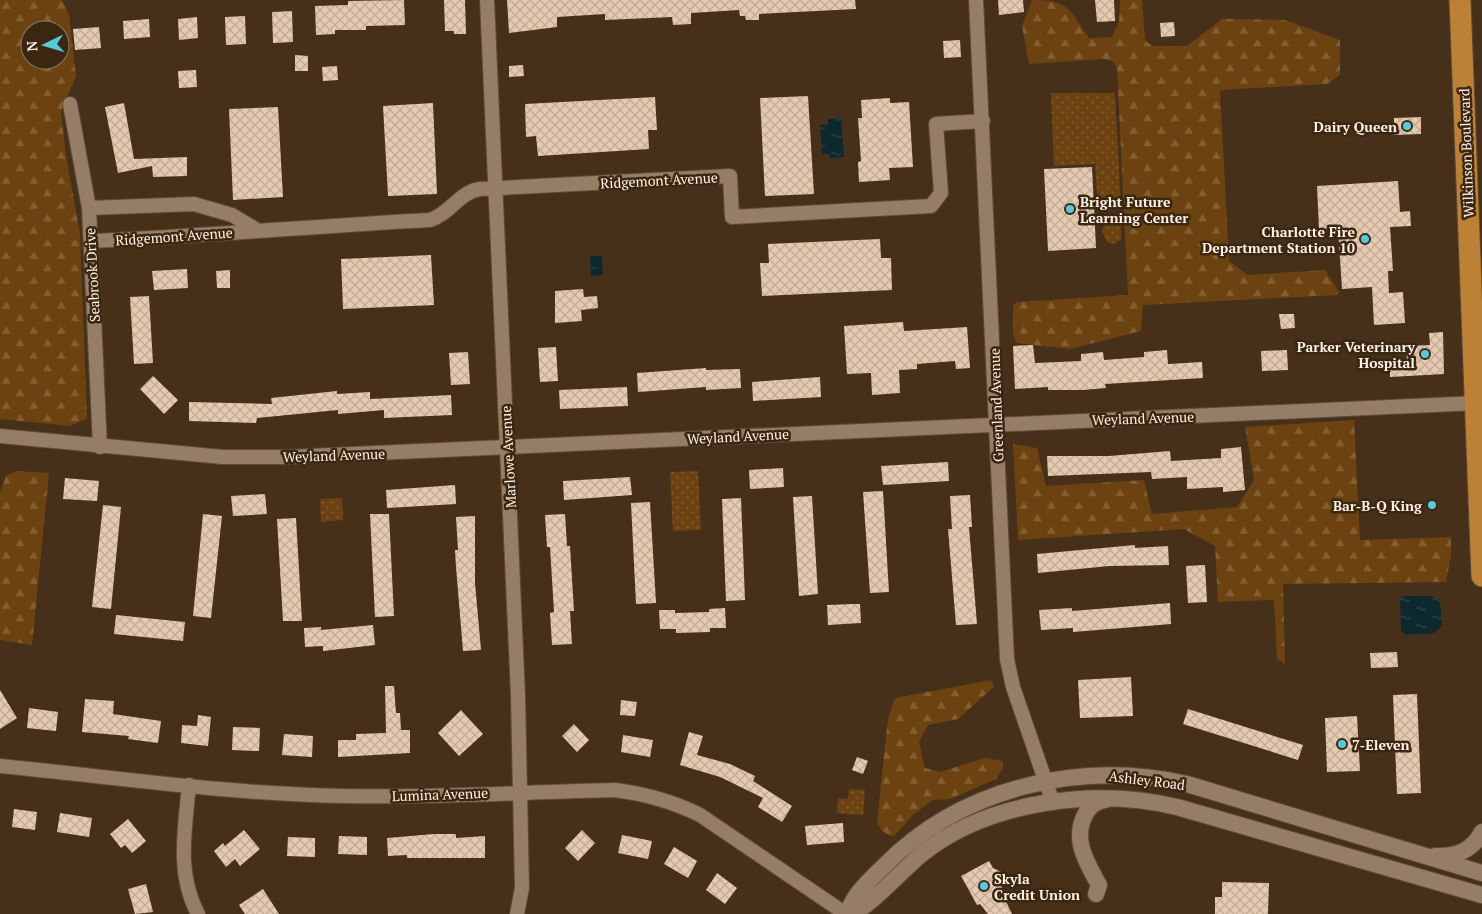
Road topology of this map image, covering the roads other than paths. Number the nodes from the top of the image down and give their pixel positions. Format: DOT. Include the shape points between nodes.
graph roads {
  1 [pos="486,0"];
  2 [pos="976,0"];
  3 [pos="1460,0"];
  4 [pos="70,104"];
  5 [pos="983,121"];
  6 [pos="495,188"];
  7 [pos="90,208"];
  8 [pos="259,230"];
  9 [pos="91,241"];
  10 [pos="1471,260"];
  11 [pos="1482,321"];
  12 [pos="1479,403"];
  13 [pos="997,424"];
  14 [pos="0,436"];
  15 [pos="100,447"];
  16 [pos="507,447"];
  17 [pos="1482,576"];
  18 [pos="0,766"];
  19 [pos="1045,781"];
  20 [pos="189,785"];
  21 [pos="521,792"];
  22 [pos="1109,798"];
  23 [pos="1053,803"];
  24 [pos="1482,832"];
  25 [pos="1416,853"];
  26 [pos="1482,873"];
  27 [pos="1096,894"];
  28 [pos="1482,895"];
  29 [pos="198,914"];
  30 [pos="517,914"];
  31 [pos="848,914"];
  1 -- 6 [label="street, Marlowe Avenue"];
  2 -- 5 [label="street, Greenland Avenue"];
  3 -- 10 [label="main road, Wilkinson Boulevard"];
  4 -- 7 [label="street, Seabrook Drive"];
  5 -- 6 [label="street, Ridgemont Avenue" via="936,124 941,193 931,206 732,217 730,176"];
  5 -- 13 [label="street, Greenland Avenue"];
  6 -- 8 [label="street, Ridgemont Avenue" via="473,190 440,217 430,220"];
  6 -- 16 [label="street, Marlowe Avenue"];
  7 -- 8 [label="street, Ridgemont Avenue" via="194,204 232,215"];
  7 -- 9 [label="street, Seabrook Drive"];
  8 -- 9 [label="street, Ridgemont Avenue"];
  9 -- 15 [label="street, Seabrook Drive"];
  10 -- 11 [label="main road"];
  10 -- 12 [label="main road, Wilkinson Boulevard"];
  12 -- 13 [label="street, Weyland Avenue"];
  12 -- 17 [label="main road, Wilkinson Boulevard"];
  13 -- 16 [label="street, Weyland Avenue"];
  13 -- 19 [label="street, Greenland Avenue" via="1007,659 1013,687"];
  14 -- 15 [label="street, Weyland Avenue"];
  15 -- 16 [label="street, Weyland Avenue" via="223,457"];
  16 -- 21 [label="street, Marlowe Avenue"];
  18 -- 20 [label="street, Lumina Avenue"];
  19 -- 23 [label="street, Greenland Avenue"];
  19 -- 25 [label="street, Ashley Road" via="1105,775 1173,781"];
  19 -- 31 [label="street, Ashley Road" via="985,799 924,831 878,872 850,904"];
  20 -- 21 [label="street, Lumina Avenue" via="343,796"];
  20 -- 29 [label="street" via="183,862 186,884"];
  21 -- 30 [label="street, Marlowe Avenue" via="522,888"];
  21 -- 31 [label="street, Lumina Avenue" via="615,790 655,796 682,806"];
  22 -- 23 [label="street, Ashley Road"];
  22 -- 27 [label="street" via="1090,807 1080,830 1082,853 1099,885"];
  22 -- 28 [label="street, Ashley Road" via="1177,807"];
  23 -- 31 [label="street, Ashley Road" via="1002,813 952,834 924,852 864,906"];
  24 -- 25 [label="street" via="1460,853 1442,856"];
  25 -- 26 [label="street, Ashley Road"];
}
